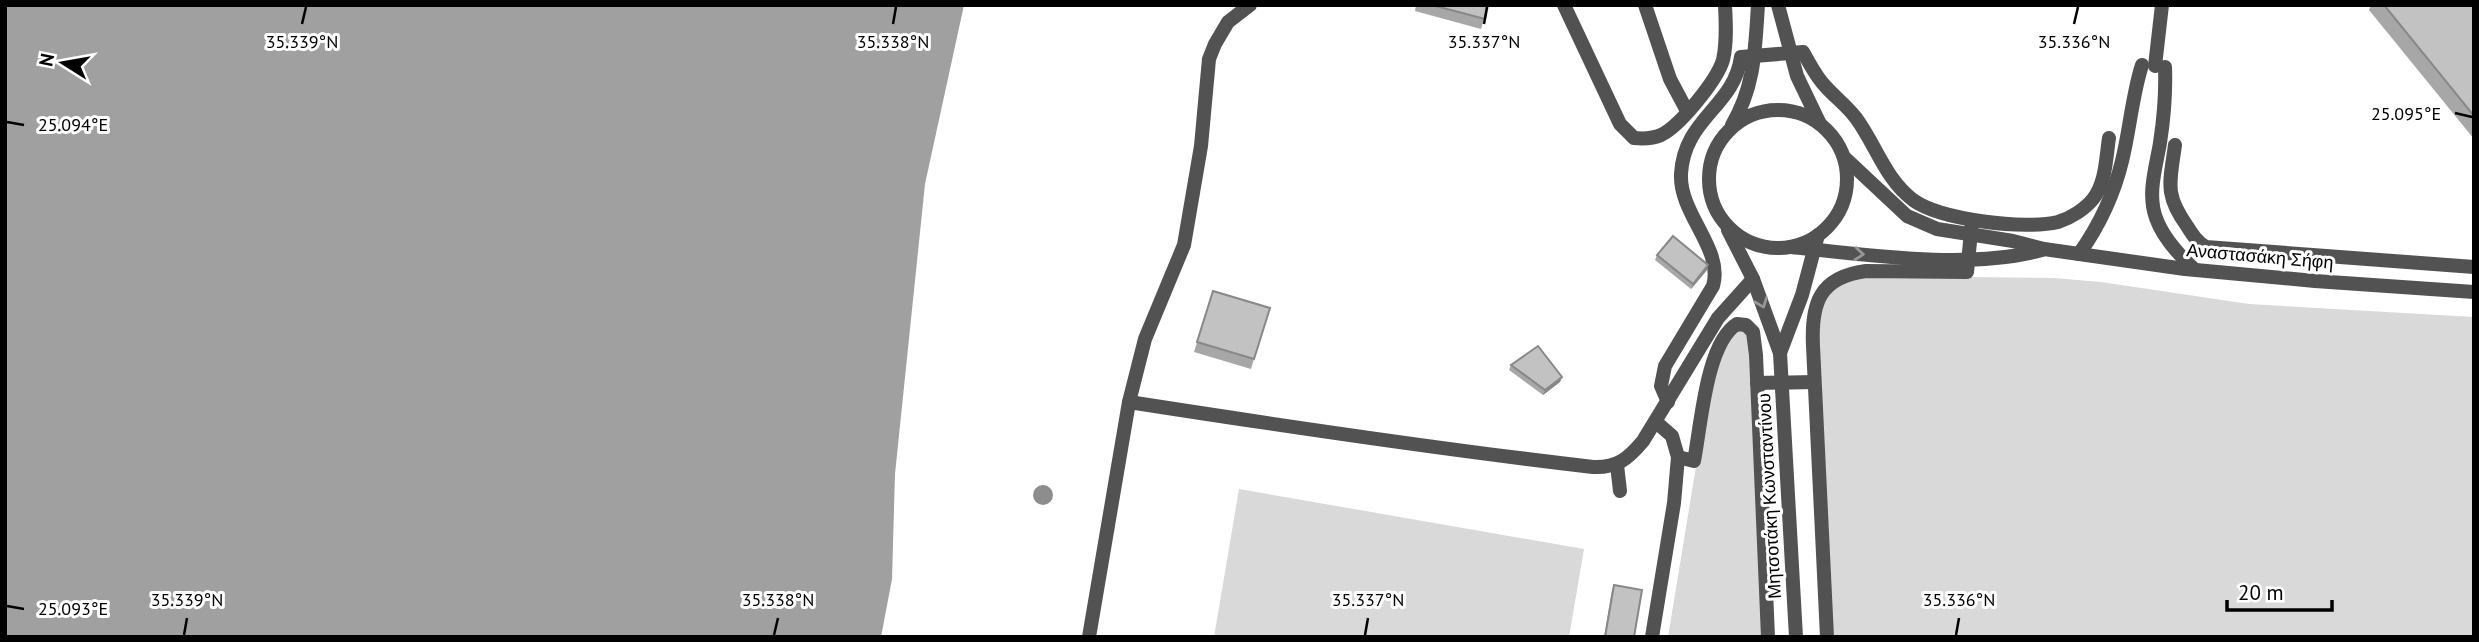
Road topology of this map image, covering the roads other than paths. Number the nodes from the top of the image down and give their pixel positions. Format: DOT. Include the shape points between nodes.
graph roads {
  1 [pos="1250,5"];
  2 [pos="1564,5"];
  3 [pos="1645,5"];
  4 [pos="1725,5"];
  5 [pos="1758,5"];
  6 [pos="1778,5"];
  7 [pos="2162,5"];
  8 [pos="1790,53"];
  9 [pos="1754,56"];
  10 [pos="2154,66"];
  11 [pos="1687,111"];
  12 [pos="1821,125"];
  13 [pos="1727,133"];
  14 [pos="2109,138"];
  15 [pos="2175,145"];
  16 [pos="1844,157"];
  17 [pos="1723,219"];
  18 [pos="1972,227"];
  19 [pos="1816,242"];
  20 [pos="2044,249"];
  21 [pos="2079,254"];
  22 [pos="1968,259"];
  23 [pos="2474,267"];
  24 [pos="2194,270"];
  25 [pos="1752,279"];
  26 [pos="2474,292"];
  27 [pos="1780,354"];
  28 [pos="1814,382"];
  29 [pos="1757,383"];
  30 [pos="1782,383"];
  31 [pos="1129,402"];
  32 [pos="1668,402"];
  33 [pos="1656,422"];
  34 [pos="1678,457"];
  35 [pos="1617,465"];
  36 [pos="1620,491"];
  37 [pos="1089,637"];
  38 [pos="1652,637"];
  39 [pos="1768,637"];
  40 [pos="1796,637"];
  41 [pos="1827,637"];
  1 -- 31 [label="street" via="1228,23 1209,59 1201,146 1184,245 1145,339"];
  2 -- 11 [label="street" via="1625,131 1634,138 1659,136"];
  3 -- 11 [label="street" via="1670,79"];
  4 -- 11 [label="street" via="1722,61"];
  5 -- 9 [label="street"];
  6 -- 8 [label="street"];
  7 -- 10 [label="street"];
  8 -- 9 [label="street"];
  8 -- 12 [label="street"];
  8 -- 18 [label="street" via="1803,52 1824,86 1860,123 1885,169 1907,195"];
  9 -- 13 [label="street" via="1746,98"];
  9 -- 32 [label="street" via="1741,57 1727,94 1700,122 1686,147 1681,177 1684,194 1710,251 1715,276 1665,366 1661,386"];
  10 -- 21 [label="street" via="2133,96 2118,176 2098,225"];
  10 -- 24 [label="street" via="2165,106 2152,200 2155,216"];
  12 -- 13 [label="street" via="1800,113 1769,111 1746,118"];
  12 -- 16 [label="street"];
  13 -- 17 [label="street" via="1715,153 1710,175 1713,199"];
  14 -- 18 [label="street" via="2101,183 2095,196 2074,214 2050,223"];
  15 -- 23 [label="street" via="2171,200 2206,247"];
  16 -- 18 [label="street" via="1907,216 1937,229"];
  16 -- 19 [label="street" via="1847,176 1842,205"];
  17 -- 19 [label="street" via="1736,234 1753,243 1791,247"];
  17 -- 25 [label="street"];
  18 -- 20 [label="street, Αναστασάκη Σήφη"];
  18 -- 22 [label="street"];
  19 -- 22 [label="street, one-way" via="1863,255"];
  19 -- 27 [label="street"];
  20 -- 21 [label="street, Αναστασάκη Σήφη"];
  20 -- 22 [label="street" via="2000,259"];
  21 -- 24 [label="street, Αναστασάκη Σήφη"];
  22 -- 28 [label="street" via="1967,272 1866,271 1844,275 1827,286 1813,318"];
  24 -- 26 [label="street, Αναστασάκη Σήφη"];
  25 -- 27 [label="street, one-way"];
  25 -- 32 [label="street" via="1718,318"];
  27 -- 30 [label="street, Μητσοτάκη Κωνσταντίνου"];
  28 -- 30 [label="street"];
  28 -- 41 [label="street"];
  29 -- 30 [label="street"];
  29 -- 34 [label="street" via="1752,329 1737,324 1723,338 1714,360 1694,461"];
  29 -- 39 [label="street"];
  30 -- 40 [label="street, Μητσοτάκη Κωνσταντίνου"];
  31 -- 35 [label="street" via="1482,454 1593,467"];
  31 -- 37 [label="street"];
  32 -- 33 [label="street"];
  33 -- 34 [label="street" via="1672,436"];
  33 -- 35 [label="street"];
  34 -- 38 [label="street"];
  35 -- 36 [label="street"];
}
